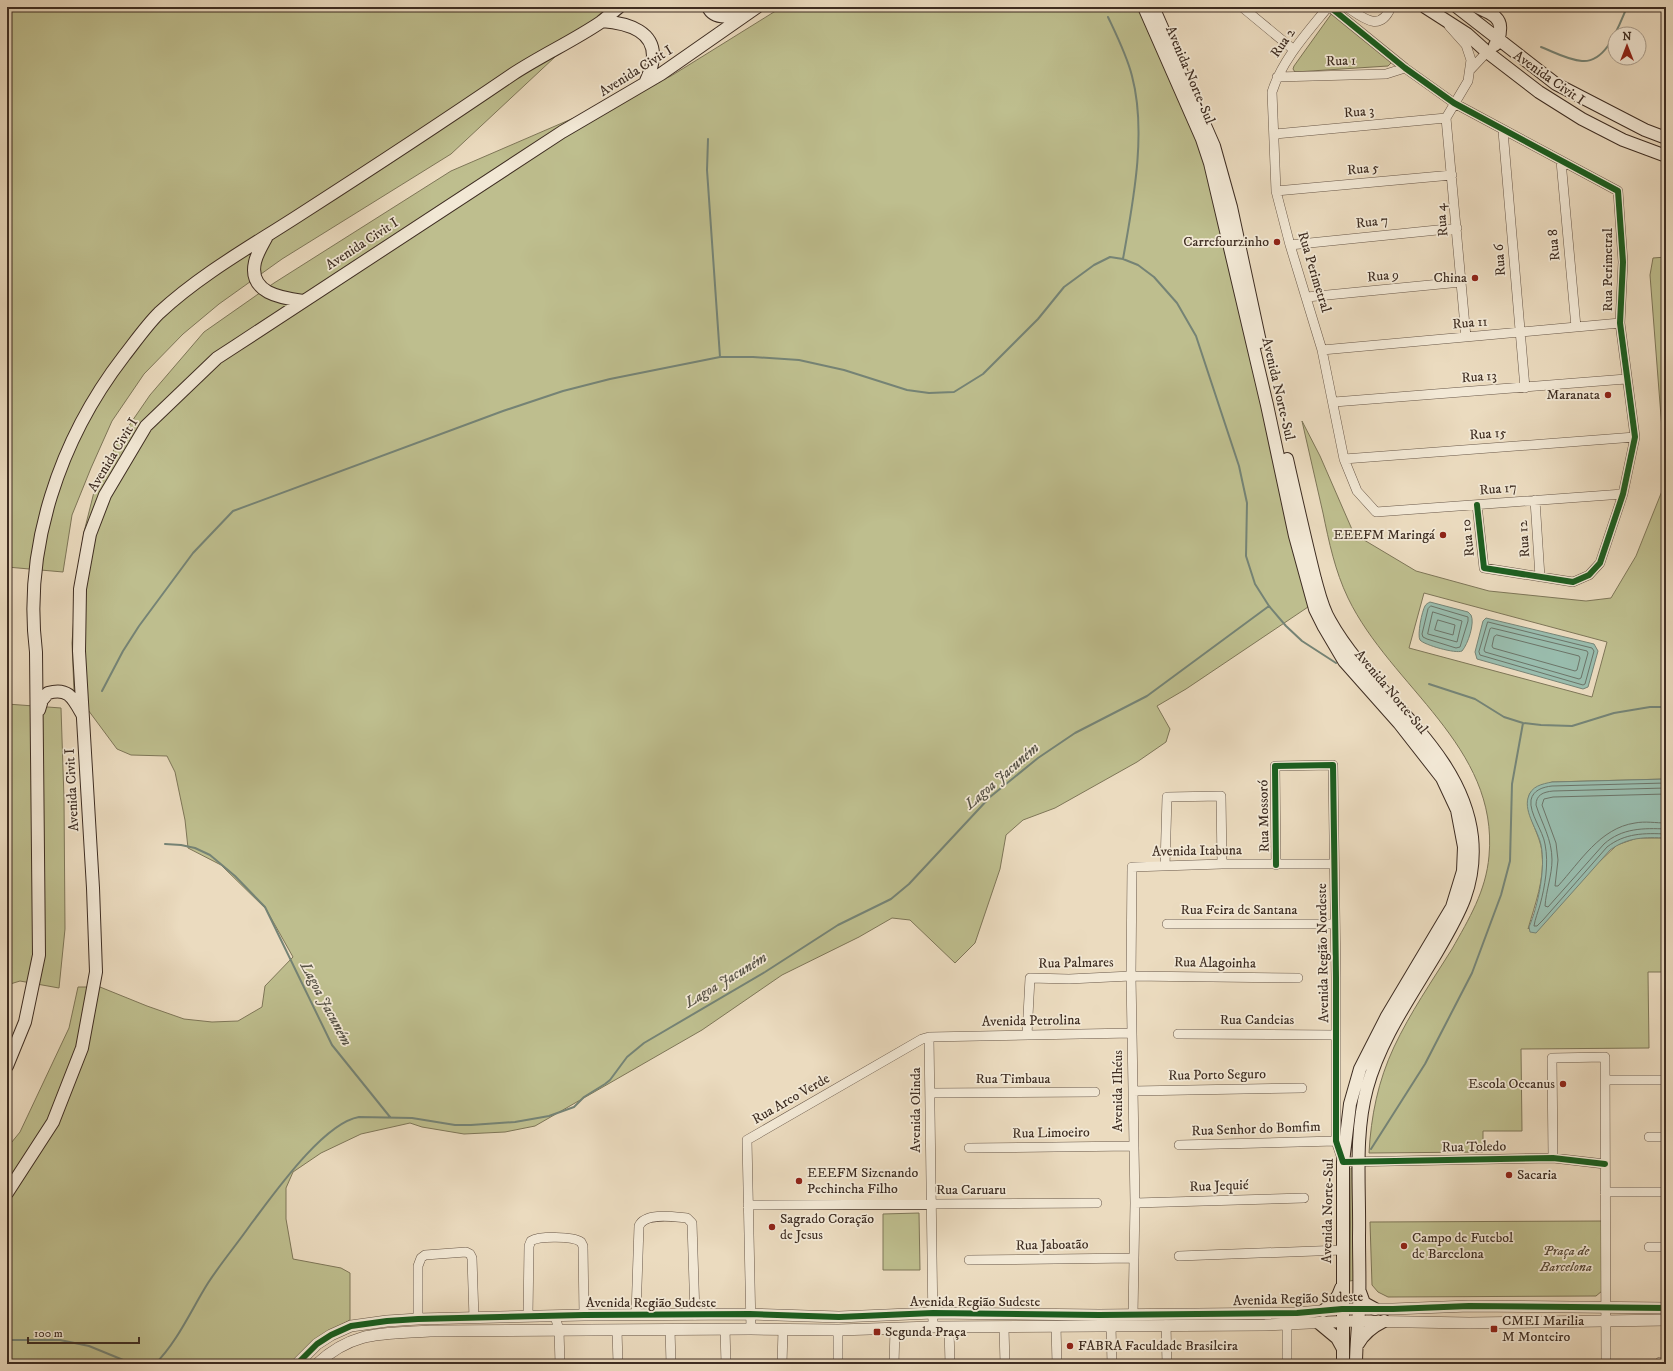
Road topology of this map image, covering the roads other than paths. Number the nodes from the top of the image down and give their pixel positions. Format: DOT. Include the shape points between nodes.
graph roads {
  1 [pos="619,7"];
  2 [pos="708,7"];
  3 [pos="756,7"];
  4 [pos="1144,7"];
  5 [pos="1153,7"];
  6 [pos="1242,7"];
  7 [pos="1329,7"];
  8 [pos="1347,7"];
  9 [pos="1391,7"];
  10 [pos="1424,7"];
  11 [pos="1457,7"];
  12 [pos="1477,7"];
  13 [pos="1439,15"];
  14 [pos="602,21"];
  15 [pos="1467,34"];
  16 [pos="1498,39"];
  17 [pos="1294,50"];
  18 [pos="1487,52"];
  19 [pos="1405,68"];
  20 [pos="1471,69"];
  21 [pos="1277,77"];
  22 [pos="646,82"];
  23 [pos="1454,103"];
  24 [pos="1446,118"];
  25 [pos="1504,131"];
  26 [pos="1275,134"];
  27 [pos="1666,138"];
  28 [pos="1666,156"];
  29 [pos="1561,161"];
  30 [pos="1452,175"];
  31 [pos="1276,190"];
  32 [pos="1457,228"];
  33 [pos="267,235"];
  34 [pos="1290,245"];
  35 [pos="1461,282"];
  36 [pos="1307,297"];
  37 [pos="303,301"];
  38 [pos="1620,323"];
  39 [pos="1576,327"];
  40 [pos="1519,332"];
  41 [pos="1466,337"];
  42 [pos="1322,350"];
  43 [pos="1626,378"];
  44 [pos="1525,388"];
  45 [pos="1334,402"];
  46 [pos="1634,437"];
  47 [pos="1344,458"];
  48 [pos="1623,494"];
  49 [pos="1535,500"];
  50 [pos="1477,505"];
  51 [pos="1376,512"];
  52 [pos="1484,568"];
  53 [pos="1540,578"];
  54 [pos="37,714"];
  55 [pos="83,717"];
  56 [pos="1275,766"];
  57 [pos="1222,864"];
  58 [pos="1334,864"];
  59 [pos="1276,865"];
  60 [pos="1165,866"];
  61 [pos="1132,867"];
  62 [pos="1167,924"];
  63 [pos="1335,924"];
  64 [pos="1130,976"];
  65 [pos="1298,978"];
  66 [pos="1132,1033"];
  67 [pos="1178,1034"];
  68 [pos="1027,1035"];
  69 [pos="1336,1035"];
  70 [pos="930,1037"];
  71 [pos="7,1066"];
  72 [pos="1605,1080"];
  73 [pos="1666,1080"];
  74 [pos="1302,1088"];
  75 [pos="1133,1091"];
  76 [pos="1096,1092"];
  77 [pos="930,1094"];
  78 [pos="1649,1137"];
  79 [pos="1666,1137"];
  80 [pos="1336,1141"];
  81 [pos="1179,1145"];
  82 [pos="1133,1146"];
  83 [pos="969,1148"];
  84 [pos="1553,1158"];
  85 [pos="1359,1161"];
  86 [pos="1343,1162"];
  87 [pos="1605,1164"];
  88 [pos="1605,1192"];
  89 [pos="1666,1192"];
  90 [pos="7,1193"];
  91 [pos="1304,1198"];
  92 [pos="1097,1203"];
  93 [pos="1135,1203"];
  94 [pos="931,1204"];
  95 [pos="748,1205"];
  96 [pos="1649,1247"];
  97 [pos="1666,1247"];
  98 [pos="1342,1250"];
  99 [pos="1179,1256"];
  100 [pos="1134,1258"];
  101 [pos="969,1260"];
  102 [pos="1342,1285"];
  103 [pos="1359,1287"];
  104 [pos="1469,1306"];
  105 [pos="1444,1307"];
  106 [pos="1359,1308"];
  107 [pos="1605,1308"];
  108 [pos="1666,1308"];
  109 [pos="1342,1309"];
  110 [pos="1375,1309"];
  111 [pos="1323,1311"];
  112 [pos="933,1313"];
  113 [pos="750,1314"];
  114 [pos="584,1315"];
  115 [pos="636,1315"];
  116 [pos="695,1315"];
  117 [pos="1133,1315"];
  118 [pos="528,1316"];
  119 [pos="555,1316"];
  120 [pos="469,1318"];
  121 [pos="418,1319"];
  122 [pos="1666,1320"];
  123 [pos="1358,1321"];
  124 [pos="1384,1321"];
  125 [pos="1606,1321"];
  126 [pos="1343,1322"];
  127 [pos="1444,1322"];
  128 [pos="1319,1323"];
  129 [pos="1469,1323"];
  130 [pos="1287,1324"];
  131 [pos="1166,1325"];
  132 [pos="1056,1326"];
  133 [pos="1111,1326"];
  134 [pos="933,1327"];
  135 [pos="949,1328"];
  136 [pos="1004,1328"];
  137 [pos="670,1329"];
  138 [pos="725,1329"];
  139 [pos="751,1329"];
  140 [pos="895,1329"];
  141 [pos="559,1330"];
  142 [pos="617,1330"];
  143 [pos="783,1330"];
  144 [pos="838,1330"];
  145 [pos="463,1331"];
  146 [pos="1357,1345"];
  147 [pos="1343,1349"];
  148 [pos="297,1364"];
  149 [pos="317,1364"];
  150 [pos="560,1364"];
  151 [pos="618,1364"];
  152 [pos="671,1364"];
  153 [pos="726,1364"];
  154 [pos="782,1364"];
  155 [pos="838,1364"];
  156 [pos="894,1364"];
  157 [pos="950,1364"];
  158 [pos="1005,1364"];
  159 [pos="1057,1364"];
  160 [pos="1112,1364"];
  161 [pos="1167,1364"];
  162 [pos="1287,1364"];
  163 [pos="1343,1364"];
  164 [pos="1356,1364"];
  165 [pos="1606,1364"];
  1 -- 14 [label="main road"];
  2 -- 3 [label="main road" via="722,17 740,15"];
  3 -- 22 [label="main road, Avenida Civit I" via="688,56"];
  4 -- 86 [label="main road, Avenida Norte-Sul" via="1210,163 1295,536 1315,609 1344,661 1399,723 1442,778 1454,801 1462,835 1463,870 1452,907 1387,1016 1357,1079 1350,1104"];
  5 -- 85 [label="main road, Avenida Norte-Sul" via="1214,146 1231,207 1306,543 1328,618 1354,658 1442,760 1458,789 1469,821 1473,853 1465,898 1460,912 1389,1033 1376,1060 1364,1104 1359,1136"];
  6 -- 17 [label="street"];
  7 -- 17 [label="street, Rua 2"];
  7 -- 19 [label="street, Rua Perimetral"];
  8 -- 9 [label="street" via="1366,20 1378,21 1387,16"];
  10 -- 13 [label="main road, Avenida Civit I"];
  11 -- 16 [label="main road, Avenida Civit I"];
  12 -- 16 [label="main road" via="1495,16 1499,21 1501,26"];
  13 -- 15 [label="main road, Avenida Civit I"];
  13 -- 20 [label="street" via="1466,45"];
  14 -- 22 [label="main road" via="616,22 645,34 653,46 653,63"];
  14 -- 33 [label="main road" via="515,73"];
  15 -- 16 [label="main road" via="1492,46"];
  15 -- 18 [label="main road, Avenida Civit I"];
  16 -- 27 [label="main road, Avenida Civit I" via="1556,84 1645,130"];
  17 -- 21 [label="street, Rua 2"];
  18 -- 20 [label="street"];
  18 -- 28 [label="main road, Avenida Civit I" via="1539,92 1582,119 1623,140"];
  19 -- 21 [label="street, Rua 1" via="1386,74"];
  19 -- 23 [label="street, Rua Perimetral"];
  20 -- 23 [label="street" via="1468,81"];
  21 -- 26 [label="street, Rua Perimetral" via="1272,92"];
  22 -- 37 [label="main road, Avenida Civit I" via="518,159"];
  23 -- 24 [label="street"];
  23 -- 25 [label="street, Rua Perimetral"];
  24 -- 26 [label="street, Rua 3"];
  24 -- 30 [label="street, Rua 4"];
  25 -- 29 [label="street, Rua Perimetral"];
  25 -- 40 [label="street, Rua 6"];
  26 -- 31 [label="street, Rua Perimetral"];
  29 -- 38 [label="street, Rua Perimetral" via="1618,191 1623,262"];
  29 -- 39 [label="street, Rua 8"];
  30 -- 31 [label="street, Rua 5"];
  30 -- 32 [label="street, Rua 4"];
  31 -- 34 [label="street, Rua Perimetral"];
  32 -- 34 [label="street, Rua 7"];
  32 -- 35 [label="street, Rua 4"];
  33 -- 37 [label="main road" via="255,263 258,284 271,294"];
  33 -- 54 [label="main road" via="195,284 159,314 110,374 78,429 51,497 36,563 33,628"];
  34 -- 36 [label="street, Rua Perimetral"];
  35 -- 36 [label="street, Rua 9"];
  35 -- 41 [label="street, Rua 4"];
  36 -- 42 [label="street, Rua Perimetral"];
  37 -- 55 [label="main road, Avenida Civit I" via="217,358 179,393 146,426 105,495 90,534 80,589 79,652"];
  38 -- 39 [label="street, Rua 11"];
  38 -- 43 [label="street, Rua Perimetral"];
  39 -- 40 [label="street, Rua 11"];
  40 -- 41 [label="street, Rua 11"];
  40 -- 44 [label="street, Rua 6"];
  41 -- 42 [label="street, Rua 11"];
  42 -- 45 [label="street, Rua Perimetral"];
  43 -- 44 [label="street, Rua 13"];
  43 -- 46 [label="street, Rua Perimetral"];
  44 -- 45 [label="street, Rua 13"];
  45 -- 47 [label="street, Rua Perimetral"];
  46 -- 47 [label="street, Rua 15"];
  46 -- 48 [label="street, Rua Perimetral"];
  47 -- 51 [label="street, Rua Perimetral" via="1357,491"];
  48 -- 49 [label="street, Rua 17"];
  48 -- 53 [label="street, Rua Perimetral" via="1600,563 1589,575 1573,582"];
  49 -- 50 [label="street, Rua 17"];
  49 -- 53 [label="street, Rua 12"];
  50 -- 51 [label="street, Rua 17"];
  50 -- 52 [label="street, Rua 10"];
  52 -- 53 [label="street, Rua Perimetral"];
  54 -- 55 [label="main road" via="42,700 48,693 60,691 68,693"];
  54 -- 71 [label="main road" via="39,955 25,1022"];
  55 -- 90 [label="main road, Avenida Civit I" via="96,972 82,1048 53,1122"];
  56 -- 58 [label="street, Avenida Região Nordeste" via="1333,765"];
  56 -- 59 [label="street, Rua Mossoró"];
  57 -- 59 [label="street, Avenida Itabuna"];
  57 -- 60 [label="street, Avenida Itabuna"];
  57 -- 60 [label="street" via="1221,796 1167,797"];
  58 -- 59 [label="street, Avenida Itabuna"];
  58 -- 63 [label="street, Avenida Região Nordeste"];
  60 -- 61 [label="street, Avenida Itabuna"];
  61 -- 64 [label="street, Avenida Ilhéus"];
  62 -- 63 [label="street, Rua Feira de Santana"];
  63 -- 69 [label="street, Avenida Região Nordeste"];
  64 -- 65 [label="street, Rua Alagoinha"];
  64 -- 66 [label="street, Avenida Ilhéus"];
  64 -- 68 [label="street, Rua Palmares" via="1030,978"];
  66 -- 68 [label="street, Avenida Petrolina"];
  66 -- 75 [label="street, Avenida Ilhéus"];
  67 -- 69 [label="street, Rua Candeias"];
  68 -- 70 [label="street, Avenida Petrolina"];
  69 -- 80 [label="street, Avenida Região Nordeste"];
  70 -- 77 [label="street, Avenida Olinda"];
  70 -- 95 [label="street, Rua Arco Verde" via="922,1039 747,1140"];
  72 -- 73 [label="street"];
  72 -- 84 [label="street" via="1605,1057 1552,1058"];
  72 -- 87 [label="street"];
  74 -- 75 [label="street, Rua Porto Seguro"];
  75 -- 82 [label="street, Avenida Ilhéus"];
  76 -- 77 [label="street, Rua Timbaua"];
  77 -- 94 [label="street, Avenida Olinda"];
  78 -- 79 [label="street"];
  80 -- 81 [label="street, Rua Senhor do Bomfim"];
  80 -- 86 [label="street, Rua Senhor do Bomfim"];
  82 -- 83 [label="street, Rua Limoeiro"];
  82 -- 93 [label="street, Avenida Ilhéus"];
  84 -- 85 [label="street, Rua Toledo"];
  84 -- 87 [label="street, Rua Toledo"];
  85 -- 86 [label="street, Rua Toledo"];
  85 -- 103 [label="main road, Avenida Norte-Sul"];
  86 -- 98 [label="main road, Avenida Norte-Sul"];
  87 -- 88 [label="street"];
  88 -- 89 [label="street"];
  88 -- 107 [label="street"];
  91 -- 93 [label="street, Rua Jequié"];
  92 -- 94 [label="street, Rua Caruaru"];
  93 -- 100 [label="street, Avenida Ilhéus"];
  94 -- 95 [label="street, Rua Caruaru"];
  94 -- 112 [label="street, Avenida Olinda"];
  95 -- 113 [label="street, Rua Arco Verde"];
  96 -- 97 [label="street"];
  98 -- 99 [label="street"];
  98 -- 102 [label="main road, Avenida Norte-Sul"];
  100 -- 101 [label="street, Rua Jaboatão"];
  100 -- 117 [label="street, Avenida Ilhéus"];
  102 -- 109 [label="main road, Avenida Norte-Sul"];
  102 -- 111 [label="main road" via="1333,1303"];
  103 -- 106 [label="main road, Avenida Norte-Sul"];
  103 -- 110 [label="main road" via="1364,1303"];
  104 -- 105 [label="street, Avenida Região Sudeste"];
  104 -- 107 [label="street, Avenida Região Sudeste"];
  104 -- 129 [label="street"];
  105 -- 110 [label="street, Avenida Região Sudeste"];
  105 -- 127 [label="street" via="1441,1310"];
  106 -- 109 [label="street, Avenida Região Sudeste"];
  106 -- 110 [label="street, Avenida Região Sudeste"];
  106 -- 123 [label="main road, Avenida Norte-Sul"];
  107 -- 108 [label="street, Avenida Região Sudeste"];
  107 -- 125 [label="street"];
  109 -- 111 [label="street, Avenida Região Sudeste"];
  109 -- 126 [label="main road, Avenida Norte-Sul"];
  111 -- 117 [label="street, Avenida Região Sudeste"];
  112 -- 113 [label="street, Avenida Região Sudeste" via="839,1317"];
  112 -- 117 [label="street, Avenida Região Sudeste"];
  112 -- 134 [label="street, Avenida Olinda"];
  113 -- 116 [label="street, Avenida Região Sudeste"];
  113 -- 139 [label="street, Rua Arco Verde"];
  114 -- 115 [label="street, Avenida Região Sudeste"];
  114 -- 118 [label="street" via="582,1243 574,1238 554,1238 535,1239 530,1243"];
  114 -- 119 [label="street, Avenida Região Sudeste"];
  115 -- 116 [label="street, Avenida Região Sudeste"];
  115 -- 116 [label="street" via="639,1226 644,1219 663,1216 687,1218 692,1223"];
  118 -- 119 [label="street, Avenida Região Sudeste"];
  118 -- 120 [label="street, Avenida Região Sudeste"];
  119 -- 141 [label="street"];
  120 -- 121 [label="street, Avenida Região Sudeste"];
  120 -- 121 [label="street" via="472,1256 466,1252 425,1255 419,1261"];
  120 -- 145 [label="street"];
  121 -- 148 [label="street, Avenida Região Sudeste" via="351,1326 317,1344"];
  122 -- 125 [label="street, Avenida Região Sudeste"];
  123 -- 124 [label="street, Avenida Região Sudeste"];
  123 -- 126 [label="street, Avenida Região Sudeste"];
  123 -- 146 [label="main road, Avenida Norte-Sul"];
  124 -- 127 [label="street, Avenida Região Sudeste"];
  124 -- 146 [label="main road" via="1362,1336"];
  125 -- 129 [label="street, Avenida Região Sudeste"];
  125 -- 165 [label="street"];
  126 -- 128 [label="street, Avenida Região Sudeste"];
  126 -- 147 [label="main road, Avenida Norte-Sul"];
  127 -- 129 [label="street, Avenida Região Sudeste"];
  128 -- 130 [label="street, Avenida Região Sudeste"];
  128 -- 147 [label="main road" via="1336,1338"];
  130 -- 131 [label="street, Avenida Região Sudeste"];
  130 -- 162 [label="street"];
  131 -- 133 [label="street, Avenida Região Sudeste"];
  131 -- 161 [label="street"];
  132 -- 133 [label="street, Avenida Região Sudeste"];
  132 -- 136 [label="street, Avenida Região Sudeste"];
  132 -- 159 [label="street"];
  133 -- 160 [label="street"];
  134 -- 135 [label="street, Avenida Região Sudeste"];
  134 -- 140 [label="street, Avenida Região Sudeste"];
  135 -- 136 [label="street, Avenida Região Sudeste"];
  135 -- 157 [label="street"];
  136 -- 158 [label="street"];
  137 -- 138 [label="street, Avenida Região Sudeste"];
  137 -- 142 [label="street, Avenida Região Sudeste"];
  137 -- 152 [label="street"];
  138 -- 139 [label="street, Avenida Região Sudeste"];
  138 -- 153 [label="street"];
  139 -- 143 [label="street, Avenida Região Sudeste"];
  140 -- 144 [label="street, Avenida Região Sudeste"];
  140 -- 156 [label="street"];
  141 -- 142 [label="street, Avenida Região Sudeste"];
  141 -- 145 [label="street, Avenida Região Sudeste"];
  141 -- 150 [label="street"];
  142 -- 151 [label="street"];
  143 -- 144 [label="street, Avenida Região Sudeste"];
  143 -- 154 [label="street"];
  144 -- 155 [label="street"];
  145 -- 149 [label="street, Avenida Região Sudeste" via="366,1335 339,1347"];
  146 -- 164 [label="main road, Avenida Norte-Sul"];
  147 -- 163 [label="main road, Avenida Norte-Sul"];
}
